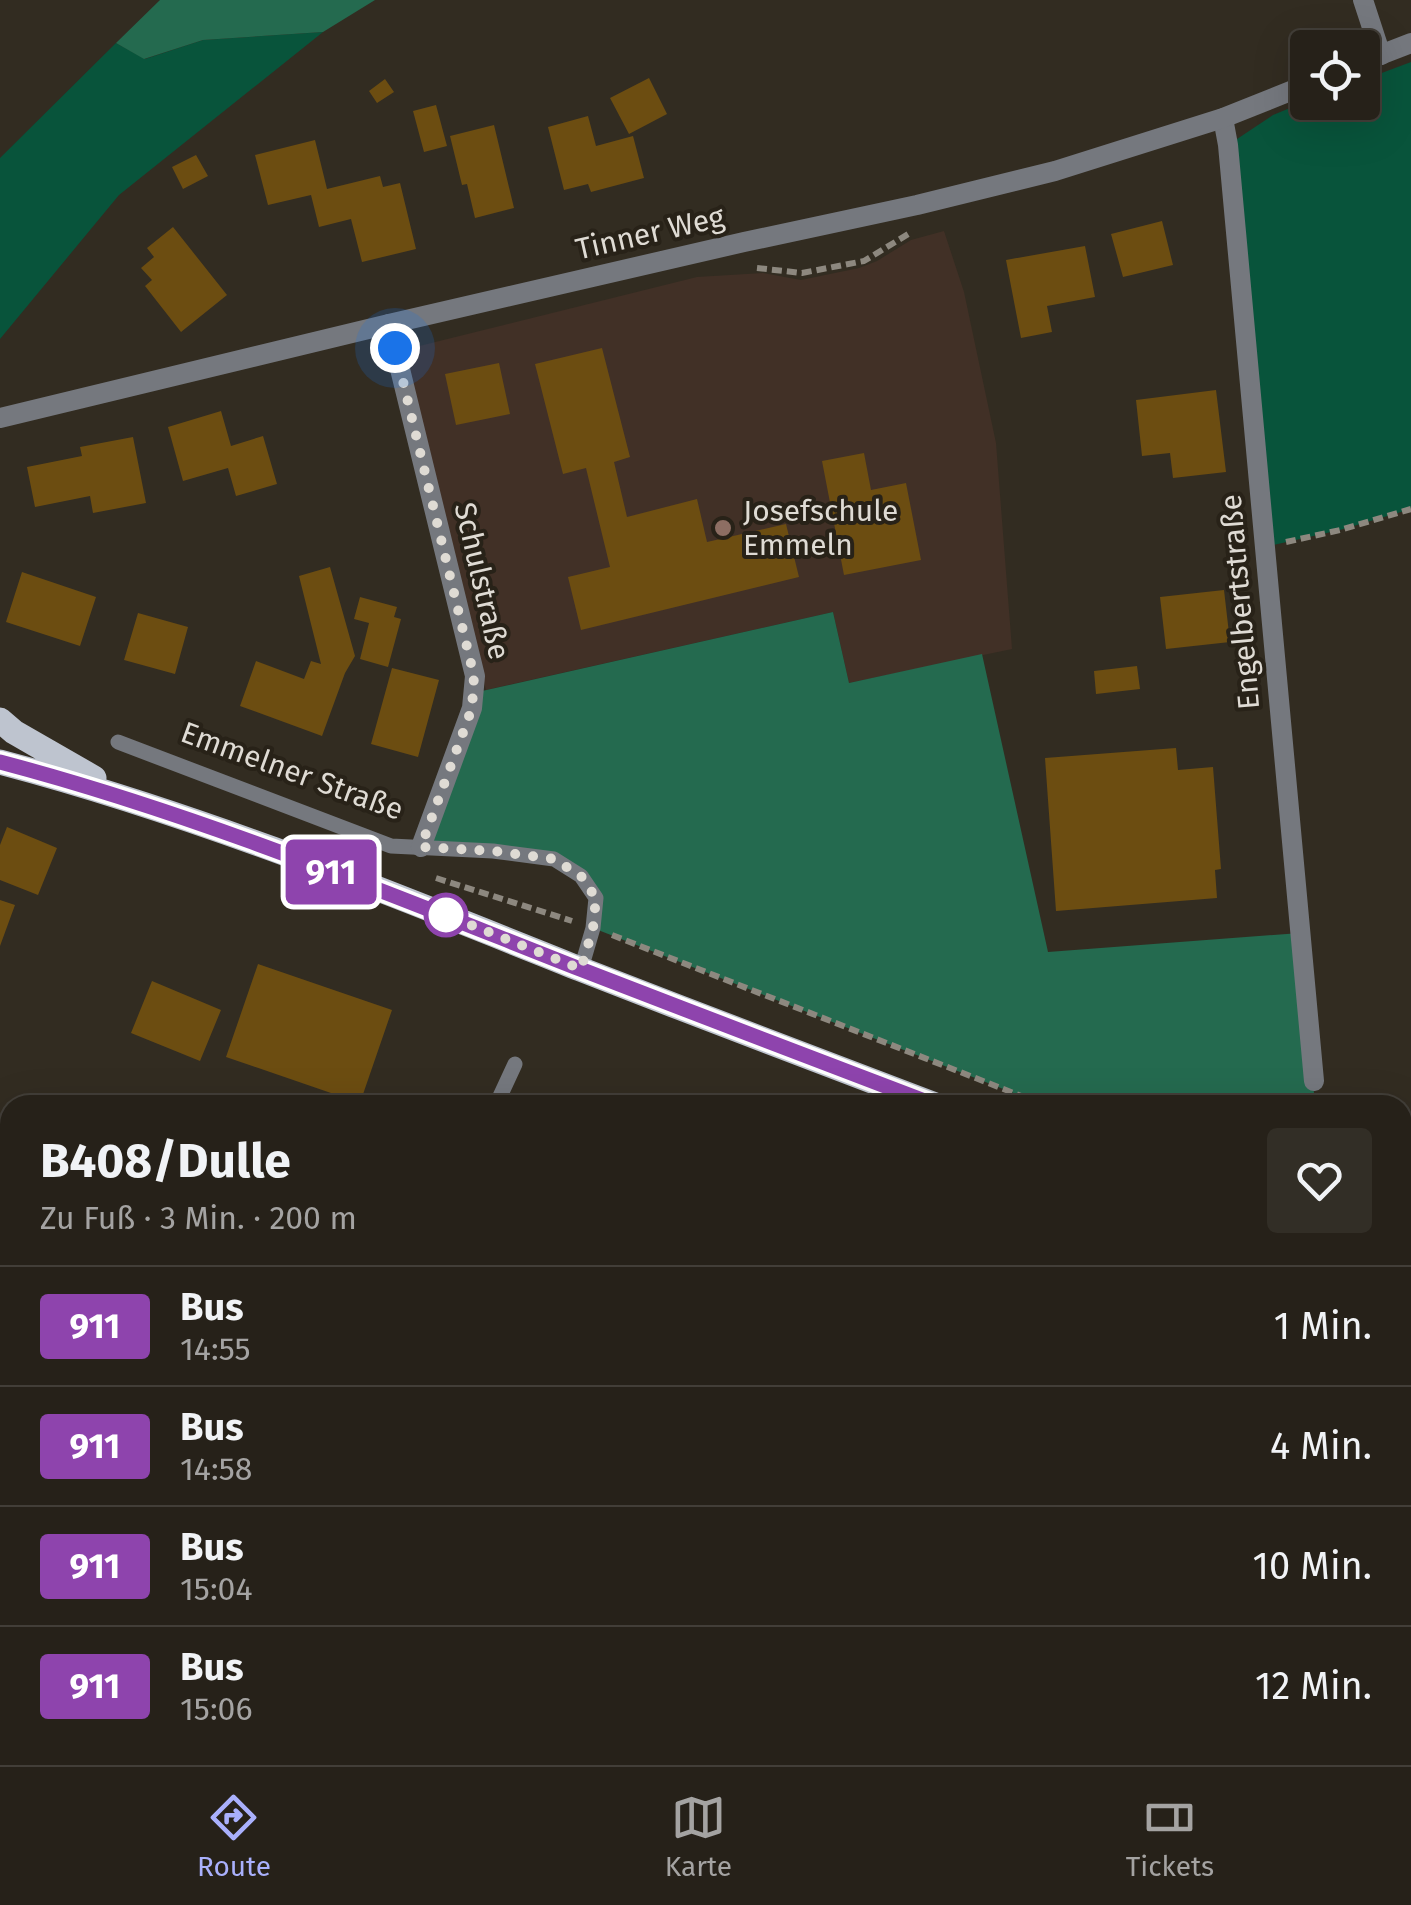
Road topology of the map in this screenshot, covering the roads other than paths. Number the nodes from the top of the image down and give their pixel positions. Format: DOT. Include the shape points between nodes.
graph roads {
  1 [pos="1363,0"];
  2 [pos="1368,30"];
  3 [pos="1411,44"];
  4 [pos="1380,56"];
  5 [pos="1290,91"];
  6 [pos="1223,118"];
  7 [pos="389,324"];
  8 [pos="0,418"];
  9 [pos="0,720"];
  10 [pos="118,742"];
  11 [pos="0,762"];
  12 [pos="142,805"];
  13 [pos="421,847"];
  14 [pos="581,969"];
  15 [pos="515,1064"];
  16 [pos="1314,1081"];
  17 [pos="501,1095"];
  18 [pos="909,1095"];
  1 -- 2 [label="street"];
  3 -- 4 [label="street"];
  5 -- 6 [label="street, Tinner Weg"];
  6 -- 7 [label="street, Tinner Weg" via="918,205"];
  6 -- 16 [label="street, Engelbertstraße"];
  7 -- 8 [label="street, Tinner Weg"];
  7 -- 13 [label="street, Schulstraße" via="474,676 472,708"];
  9 -- 12 [label="main road"];
  10 -- 13 [label="lane, Emmelner Straße" via="391,846"];
  11 -- 12 [label="main road"];
  12 -- 14 [label="main road"];
  13 -- 14 [label="lane, Emmelner Straße" via="554,859 581,876 596,898"];
  14 -- 18 [label="main road"];
  15 -- 17 [label="lane"];
}
